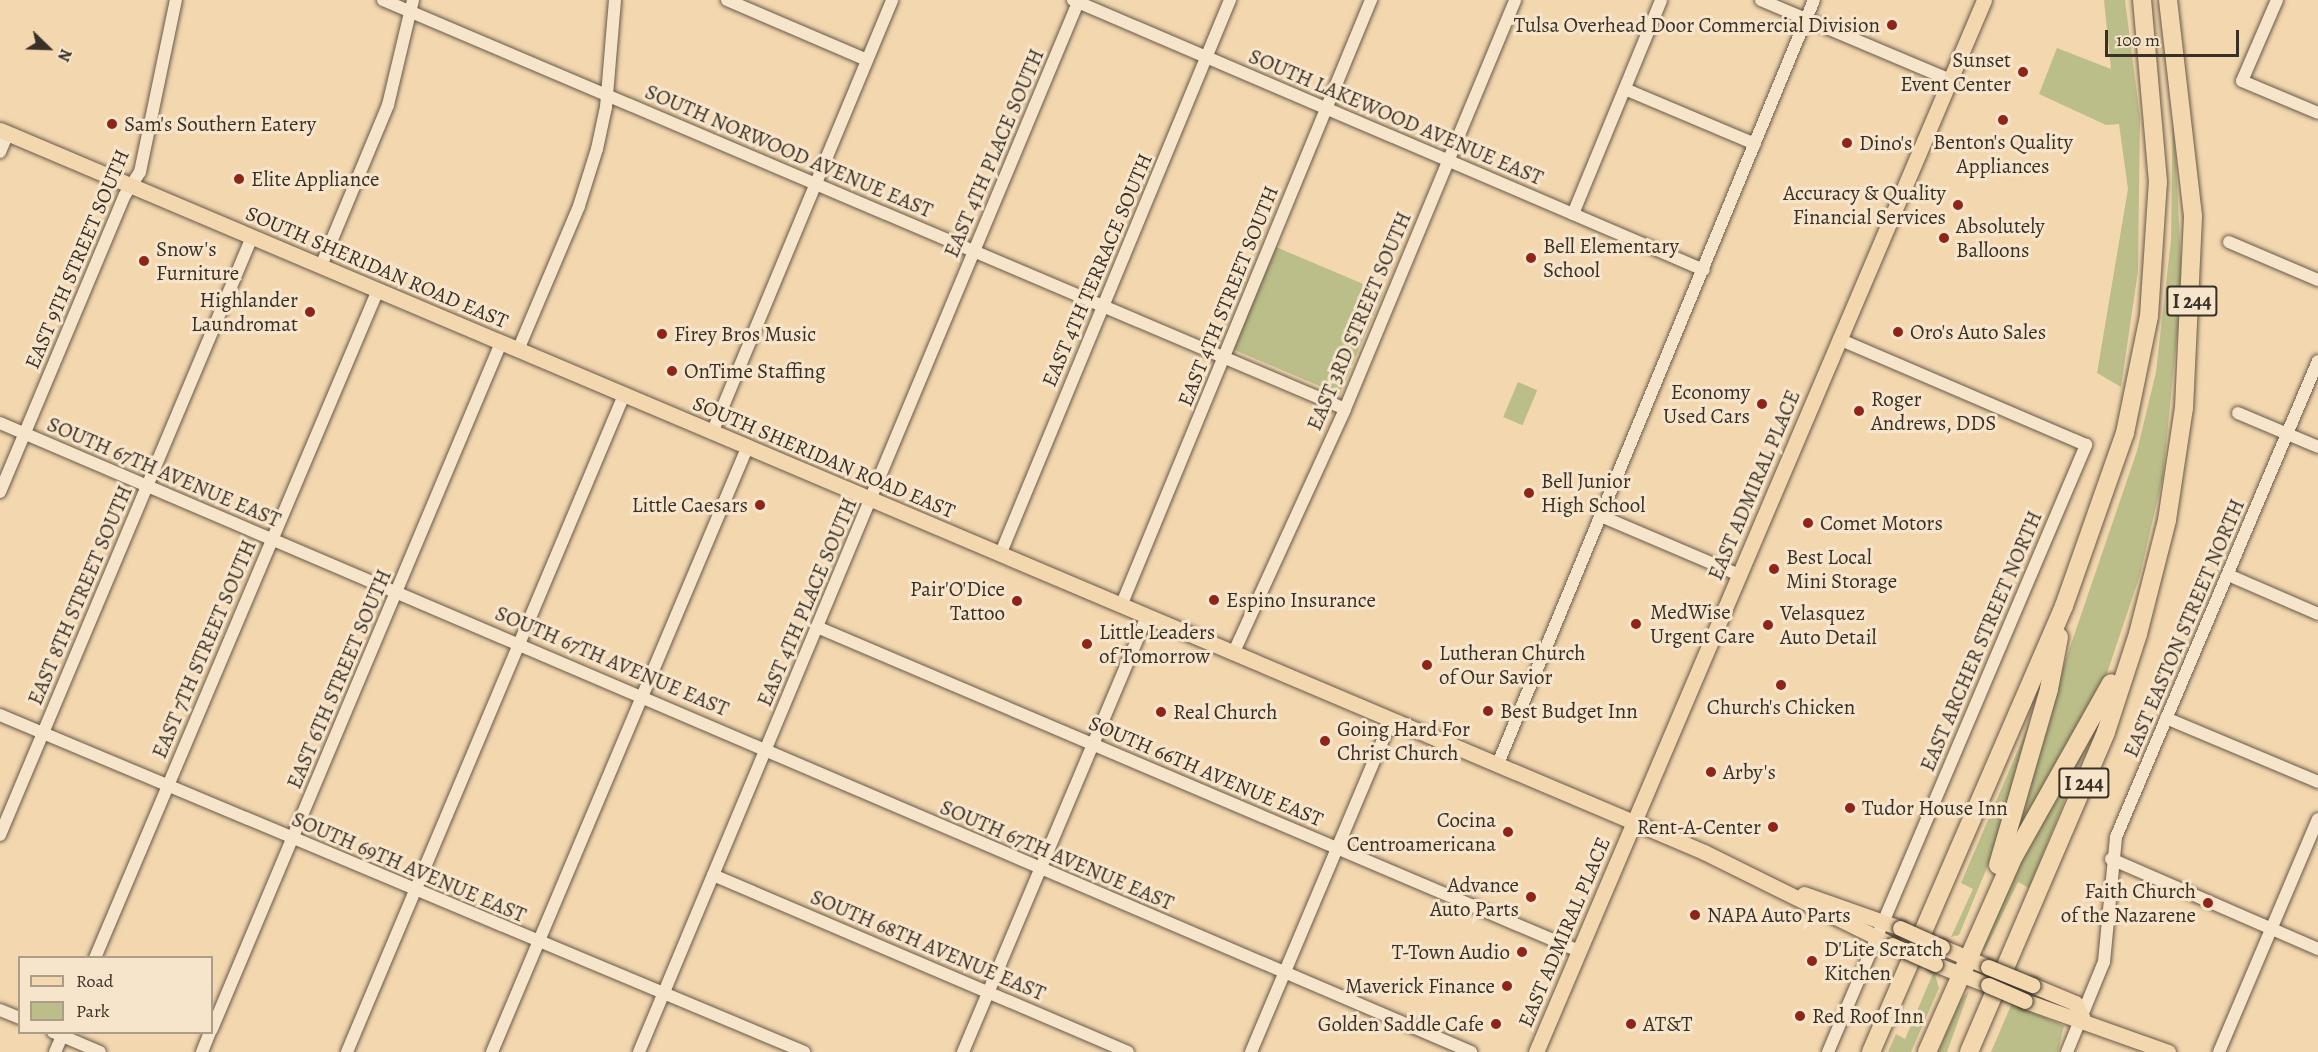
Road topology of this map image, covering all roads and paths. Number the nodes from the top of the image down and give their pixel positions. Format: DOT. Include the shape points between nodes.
graph roads {
  1 [pos="176,0"];
  2 [pos="383,0"];
  3 [pos="615,0"];
  4 [pos="727,0"];
  5 [pos="892,0"];
  6 [pos="1230,0"];
  7 [pos="1371,0"];
  8 [pos="1515,0"];
  9 [pos="1661,0"];
  10 [pos="1761,0"];
  11 [pos="1814,0"];
  12 [pos="1984,0"];
  13 [pos="2142,0"];
  14 [pos="2168,0"];
  15 [pos="2277,0"];
  16 [pos="1077,1"];
  17 [pos="413,6"];
  18 [pos="1806,20"];
  19 [pos="1206,57"];
  20 [pos="867,60"];
  21 [pos="1950,80"];
  22 [pos="1625,89"];
  23 [pos="607,95"];
  24 [pos="1327,109"];
  25 [pos="2318,113"];
  26 [pos="4,131"];
  27 [pos="1755,144"];
  28 [pos="0,152"];
  29 [pos="1448,160"];
  30 [pos="816,184"];
  31 [pos="131,186"];
  32 [pos="1573,214"];
  33 [pos="252,237"];
  34 [pos="2229,242"];
  35 [pos="975,251"];
  36 [pos="321,266"];
  37 [pos="1704,270"];
  38 [pos="2318,280"];
  39 [pos="378,290"];
  40 [pos="1103,306"];
  41 [pos="1839,339"];
  42 [pos="501,343"];
  43 [pos="518,350"];
  44 [pos="1224,358"];
  45 [pos="2318,362"];
  46 [pos="624,395"];
  47 [pos="1345,409"];
  48 [pos="2238,413"];
  49 [pos="0,423"];
  50 [pos="25,433"];
  51 [pos="712,433"];
  52 [pos="2287,434"];
  53 [pos="2318,447"];
  54 [pos="747,448"];
  55 [pos="147,486"];
  56 [pos="0,492"];
  57 [pos="871,500"];
  58 [pos="1601,516"];
  59 [pos="272,539"];
  60 [pos="1000,555"];
  61 [pos="1739,575"];
  62 [pos="2228,575"];
  63 [pos="397,591"];
  64 [pos="2148,599"];
  65 [pos="1122,606"];
  66 [pos="2064,606"];
  67 [pos="2318,614"];
  68 [pos="1147,617"];
  69 [pos="817,627"];
  70 [pos="519,643"];
  71 [pos="1233,654"];
  72 [pos="643,696"];
  73 [pos="0,715"];
  74 [pos="2166,718"];
  75 [pos="1391,721"];
  76 [pos="43,733"];
  77 [pos="1093,745"];
  78 [pos="766,750"];
  79 [pos="1497,766"];
  80 [pos="2318,782"];
  81 [pos="168,787"];
  82 [pos="2318,819"];
  83 [pos="1633,822"];
  84 [pos="0,835"];
  85 [pos="292,839"];
  86 [pos="1337,849"];
  87 [pos="2111,860"];
  88 [pos="1040,869"];
  89 [pos="712,875"];
  90 [pos="1783,888"];
  91 [pos="415,891"];
  92 [pos="1883,921"];
  93 [pos="2272,930"];
  94 [pos="1876,938"];
  95 [pos="538,944"];
  96 [pos="2318,949"];
  97 [pos="1579,951"];
  98 [pos="95,956"];
  99 [pos="1961,965"];
  100 [pos="1284,973"];
  101 [pos="988,992"];
  102 [pos="663,994"];
  103 [pos="0,1010"];
  104 [pos="18,1017"];
  105 [pos="2082,1017"];
  106 [pos="213,1026"];
  107 [pos="60,1034"];
  108 [pos="210,1034"];
  109 [pos="55,1052"];
  110 [pos="100,1052"];
  111 [pos="202,1052"];
  112 [pos="347,1052"];
  113 [pos="492,1052"];
  114 [pos="639,1052"];
  115 [pos="804,1052"];
  116 [pos="963,1052"];
  117 [pos="1128,1052"];
  118 [pos="1251,1052"];
  119 [pos="1472,1052"];
  120 [pos="1536,1052"];
  121 [pos="1828,1052"];
  122 [pos="1871,1052"];
  123 [pos="1917,1052"];
  124 [pos="1927,1052"];
  125 [pos="1970,1052"];
  126 [pos="2067,1052"];
  127 [pos="2168,1052"];
  128 [pos="2219,1052"];
  1 -- 31 [label="street, EAST 9TH STREET SOUTH" via="146,149"];
  2 -- 17 [label="street, SOUTH NORWOOD AVENUE EAST"];
  3 -- 23 [label="street"];
  4 -- 20 [label="street"];
  5 -- 20 [label="street"];
  6 -- 19 [label="street, EAST 4TH TERRACE SOUTH"];
  7 -- 24 [label="street, EAST 4TH STREET SOUTH"];
  8 -- 29 [label="street, EAST 3RD STREET SOUTH"];
  9 -- 22 [label="street"];
  10 -- 18 [label="street"];
  11 -- 18 [label="street"];
  12 -- 21 [label="main road, EAST ADMIRAL PLACE"];
  13 -- 66 [label="highway, I 244" via="2158,182 2149,316 2125,433"];
  14 -- 64 [label="highway, I 244" via="2188,155 2193,282 2177,463"];
  15 -- 25 [label="street" via="2242,81"];
  16 -- 19 [label="street, SOUTH LAKEWOOD AVENUE EAST"];
  16 -- 35 [label="street, EAST 4TH PLACE SOUTH"];
  17 -- 23 [label="street, SOUTH NORWOOD AVENUE EAST"];
  17 -- 36 [label="street" via="388,105"];
  18 -- 21 [label="street"];
  18 -- 27 [label="street"];
  19 -- 24 [label="street, SOUTH LAKEWOOD AVENUE EAST"];
  19 -- 40 [label="street, EAST 4TH TERRACE SOUTH"];
  20 -- 30 [label="street"];
  21 -- 41 [label="main road, EAST ADMIRAL PLACE"];
  22 -- 27 [label="street"];
  22 -- 32 [label="street"];
  23 -- 30 [label="street, SOUTH NORWOOD AVENUE EAST"];
  23 -- 43 [label="street" via="579,206"];
  24 -- 29 [label="street, SOUTH LAKEWOOD AVENUE EAST"];
  24 -- 44 [label="street, EAST 4TH STREET SOUTH"];
  26 -- 28 [label="street"];
  26 -- 31 [label="main road, SOUTH SHERIDAN ROAD EAST"];
  27 -- 37 [label="street"];
  29 -- 32 [label="street, SOUTH LAKEWOOD AVENUE EAST"];
  29 -- 47 [label="street, EAST 3RD STREET SOUTH"];
  30 -- 35 [label="street, SOUTH NORWOOD AVENUE EAST"];
  30 -- 51 [label="street"];
  31 -- 33 [label="main road, SOUTH SHERIDAN ROAD EAST"];
  31 -- 50 [label="street, EAST 9TH STREET SOUTH"];
  32 -- 37 [label="street, SOUTH LAKEWOOD AVENUE EAST"];
  33 -- 36 [label="main road, SOUTH SHERIDAN ROAD EAST"];
  33 -- 55 [label="street, EAST 8TH STREET SOUTH"];
  34 -- 38 [label="street"];
  35 -- 40 [label="street, SOUTH NORWOOD AVENUE EAST"];
  35 -- 57 [label="street, EAST 4TH PLACE SOUTH"];
  36 -- 39 [label="main road, SOUTH SHERIDAN ROAD EAST"];
  37 -- 58 [label="street"];
  39 -- 42 [label="main road, SOUTH SHERIDAN ROAD EAST"];
  39 -- 59 [label="street, EAST 7TH STREET SOUTH"];
  40 -- 44 [label="street, SOUTH NORWOOD AVENUE EAST"];
  40 -- 60 [label="street, EAST 4TH TERRACE SOUTH"];
  41 -- 61 [label="main road, EAST ADMIRAL PLACE"];
  41 -- 92 [label="street, EAST ARCHER STREET NORTH" via="2086,445"];
  42 -- 43 [label="main road, SOUTH SHERIDAN ROAD EAST"];
  42 -- 63 [label="street, EAST 6TH STREET SOUTH"];
  43 -- 46 [label="main road, SOUTH SHERIDAN ROAD EAST"];
  44 -- 47 [label="street, SOUTH NORWOOD AVENUE EAST"];
  44 -- 65 [label="street, EAST 4TH STREET SOUTH"];
  45 -- 52 [label="street, EAST EASTON STREET NORTH"];
  46 -- 51 [label="main road, SOUTH SHERIDAN ROAD EAST"];
  46 -- 70 [label="street"];
  47 -- 71 [label="street, EAST 3RD STREET SOUTH"];
  48 -- 52 [label="street"];
  49 -- 50 [label="street, SOUTH 67TH AVENUE EAST"];
  50 -- 55 [label="street, SOUTH 67TH AVENUE EAST"];
  50 -- 56 [label="street, EAST 9TH STREET SOUTH"];
  51 -- 54 [label="main road, SOUTH SHERIDAN ROAD EAST"];
  52 -- 53 [label="street"];
  52 -- 62 [label="street, EAST EASTON STREET NORTH"];
  54 -- 57 [label="main road, SOUTH SHERIDAN ROAD EAST"];
  54 -- 72 [label="street"];
  55 -- 59 [label="street, SOUTH 67TH AVENUE EAST"];
  55 -- 76 [label="street, EAST 8TH STREET SOUTH"];
  57 -- 60 [label="main road, SOUTH SHERIDAN ROAD EAST"];
  57 -- 69 [label="street, EAST 4TH PLACE SOUTH"];
  58 -- 61 [label="street"];
  58 -- 79 [label="street"];
  59 -- 63 [label="street, SOUTH 67TH AVENUE EAST"];
  59 -- 81 [label="street, EAST 7TH STREET SOUTH"];
  60 -- 65 [label="main road, SOUTH SHERIDAN ROAD EAST"];
  61 -- 83 [label="main road, EAST ADMIRAL PLACE"];
  62 -- 67 [label="street"];
  62 -- 74 [label="street, EAST EASTON STREET NORTH"];
  63 -- 70 [label="street, SOUTH 67TH AVENUE EAST"];
  63 -- 85 [label="street, EAST 6TH STREET SOUTH"];
  64 -- 99 [label="highway" via="2100,709 2014,856"];
  64 -- 125 [label="highway, I 244" via="2106,732"];
  65 -- 68 [label="main road, SOUTH SHERIDAN ROAD EAST"];
  66 -- 99 [label="highway" via="2049,689 2014,820"];
  66 -- 122 [label="highway, I 244"];
  68 -- 71 [label="main road, SOUTH SHERIDAN ROAD EAST"];
  68 -- 77 [label="street"];
  69 -- 77 [label="street, SOUTH 66TH AVENUE EAST"];
  69 -- 78 [label="street, EAST 4TH PLACE SOUTH"];
  70 -- 72 [label="street, SOUTH 67TH AVENUE EAST"];
  70 -- 91 [label="street"];
  71 -- 75 [label="main road, SOUTH SHERIDAN ROAD EAST"];
  72 -- 78 [label="street, SOUTH 67TH AVENUE EAST"];
  72 -- 95 [label="street"];
  73 -- 76 [label="street, SOUTH 69TH AVENUE EAST"];
  74 -- 80 [label="street"];
  74 -- 87 [label="street, EAST EASTON STREET NORTH"];
  75 -- 79 [label="main road, SOUTH SHERIDAN ROAD EAST"];
  75 -- 86 [label="street"];
  76 -- 81 [label="street, SOUTH 69TH AVENUE EAST"];
  76 -- 84 [label="street, EAST 8TH STREET SOUTH"];
  77 -- 86 [label="street, SOUTH 66TH AVENUE EAST"];
  77 -- 88 [label="street"];
  78 -- 88 [label="street, SOUTH 67TH AVENUE EAST"];
  78 -- 89 [label="street, EAST 4TH PLACE SOUTH"];
  79 -- 83 [label="main road, SOUTH SHERIDAN ROAD EAST"];
  81 -- 85 [label="street, SOUTH 69TH AVENUE EAST"];
  81 -- 98 [label="street, EAST 7TH STREET SOUTH"];
  82 -- 93 [label="street"];
  83 -- 90 [label="main road, SOUTH SHERIDAN ROAD EAST"];
  83 -- 97 [label="main road, EAST ADMIRAL PLACE"];
  85 -- 91 [label="street, SOUTH 69TH AVENUE EAST"];
  85 -- 106 [label="street, EAST 6TH STREET SOUTH"];
  86 -- 97 [label="street, SOUTH 66TH AVENUE EAST"];
  86 -- 100 [label="street"];
  87 -- 93 [label="street"];
  87 -- 105 [label="street, EAST EASTON STREET NORTH" via="2105,954"];
  88 -- 100 [label="street, SOUTH 67TH AVENUE EAST"];
  88 -- 101 [label="street"];
  89 -- 101 [label="street, SOUTH 68TH AVENUE EAST"];
  89 -- 102 [label="street, EAST 4TH PLACE SOUTH"];
  90 -- 92 [label="main road"];
  90 -- 94 [label="main road"];
  91 -- 95 [label="street, SOUTH 69TH AVENUE EAST"];
  91 -- 112 [label="street"];
  92 -- 94 [label="street, EAST ARCHER STREET NORTH"];
  92 -- 99 [label="main road, bridge" via="1942,947"];
  93 -- 96 [label="street"];
  93 -- 128 [label="street"];
  94 -- 99 [label="main road, bridge" via="1935,963"];
  94 -- 121 [label="street, EAST ARCHER STREET NORTH"];
  95 -- 102 [label="street, SOUTH 69TH AVENUE EAST"];
  95 -- 113 [label="street"];
  97 -- 120 [label="main road, EAST ADMIRAL PLACE"];
  99 -- 105 [label="main road, bridge" via="1988,986 2067,1018"];
  99 -- 105 [label="main road, bridge" via="1988,968 2075,1003"];
  99 -- 123 [label="highway"];
  99 -- 124 [label="highway"];
  100 -- 118 [label="street"];
  100 -- 119 [label="street, SOUTH 67TH AVENUE EAST"];
  101 -- 116 [label="street"];
  101 -- 117 [label="street, SOUTH 68TH AVENUE EAST"];
  102 -- 114 [label="street, EAST 4TH PLACE SOUTH"];
  102 -- 115 [label="street, SOUTH 69TH AVENUE EAST"];
  103 -- 104 [label="street"];
  105 -- 126 [label="street, EAST EASTON STREET NORTH"];
  105 -- 127 [label="main road"];
  107 -- 109 [label="street"];
  107 -- 110 [label="street"];
  108 -- 111 [label="street, EAST 6TH STREET SOUTH"];
}
